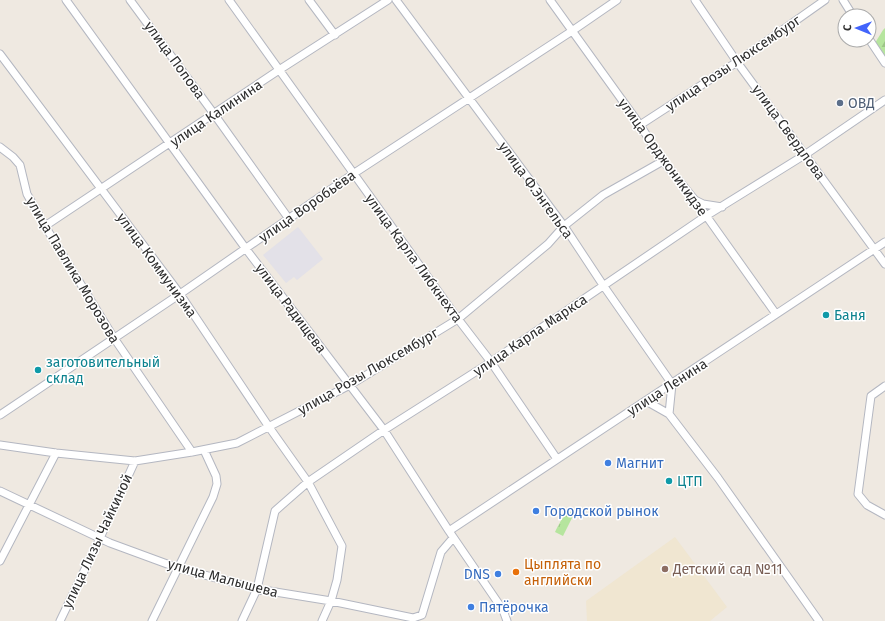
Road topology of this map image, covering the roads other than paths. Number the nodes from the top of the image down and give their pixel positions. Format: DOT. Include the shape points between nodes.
graph roads {
  1 [pos="66,0"];
  2 [pos="130,0"];
  3 [pos="229,0"];
  4 [pos="309,0"];
  5 [pos="388,0"];
  6 [pos="396,0"];
  7 [pos="550,0"];
  8 [pos="617,0"];
  9 [pos="695,0"];
  10 [pos="825,0"];
  11 [pos="572,31"];
  12 [pos="335,35"];
  13 [pos="875,48"];
  14 [pos="0,54"];
  15 [pos="738,62"];
  16 [pos="885,63"];
  17 [pos="280,70"];
  18 [pos="468,98"];
  19 [pos="885,100"];
  20 [pos="214,114"];
  21 [pos="640,125"];
  22 [pos="170,144"];
  23 [pos="0,147"];
  24 [pos="806,154"];
  25 [pos="664,160"];
  26 [pos="353,174"];
  27 [pos="102,190"];
  28 [pos="695,200"];
  29 [pos="722,207"];
  30 [pos="706,216"];
  31 [pos="289,219"];
  32 [pos="45,226"];
  33 [pos="564,226"];
  34 [pos="885,242"];
  35 [pos="246,249"];
  36 [pos="875,249"];
  37 [pos="885,264"];
  38 [pos="603,285"];
  39 [pos="180,294"];
  40 [pos="776,314"];
  41 [pos="458,319"];
  42 [pos="114,338"];
  43 [pos="492,362"];
  44 [pos="672,384"];
  45 [pos="350,385"];
  46 [pos="885,386"];
  47 [pos="646,401"];
  48 [pos="669,414"];
  49 [pos="0,415"];
  50 [pos="269,427"];
  51 [pos="384,430"];
  52 [pos="0,445"];
  53 [pos="204,450"];
  54 [pos="192,452"];
  55 [pos="56,453"];
  56 [pos="557,459"];
  57 [pos="135,461"];
  58 [pos="308,482"];
  59 [pos="0,491"];
  60 [pos="29,505"];
  61 [pos="885,515"];
  62 [pos="449,531"];
  63 [pos="100,538"];
  64 [pos="453,538"];
  65 [pos="0,561"];
  66 [pos="178,568"];
  67 [pos="257,589"];
  68 [pos="331,600"];
  69 [pos="60,621"];
  70 [pos="152,621"];
  71 [pos="242,621"];
  72 [pos="322,621"];
  73 [pos="507,621"];
  74 [pos="819,621"];
  1 -- 22 [label="street, улица Радищева"];
  2 -- 20 [label="street, улица Попова"];
  3 -- 17 [label="street, улица Карла Либкнехта"];
  4 -- 12 [label="street"];
  5 -- 12 [label="street, улица Калинина"];
  6 -- 18 [label="street, улица Ф.Энгельса"];
  7 -- 11 [label="street, улица Орджоникидзе"];
  8 -- 11 [label="street, улица Воробьёва"];
  9 -- 15 [label="street, улица Свердлова"];
  10 -- 15 [label="street, улица Розы Люксембург"];
  11 -- 18 [label="street, улица Воробьёва"];
  11 -- 21 [label="street, улица Орджоникидзе"];
  12 -- 17 [label="street, улица Калинина"];
  13 -- 16 [label="street"];
  14 -- 27 [label="street, улица Коммунизма"];
  15 -- 21 [label="street, улица Розы Люксембург"];
  15 -- 24 [label="street, улица Свердлова"];
  17 -- 20 [label="street, улица Калинина"];
  17 -- 26 [label="street, улица Карла Либкнехта"];
  18 -- 26 [label="street, улица Воробьёва"];
  18 -- 33 [label="street, улица Ф.Энгельса"];
  19 -- 24 [label="street, улица Карла Маркса"];
  20 -- 22 [label="street, улица Калинина"];
  20 -- 31 [label="street, улица Попова"];
  21 -- 25 [label="street, улица Орджоникидзе"];
  22 -- 27 [label="street, улица Калинина"];
  22 -- 35 [label="street, улица Радищева"];
  23 -- 32 [label="street, улица Павлика Морозова" via="20,165 27,194"];
  24 -- 29 [label="street, улица Карла Маркса"];
  24 -- 36 [label="street, улица Свердлова"];
  25 -- 28 [label="street, улица Орджоникидзе"];
  25 -- 33 [label="street, улица Розы Люксембург" via="603,196"];
  26 -- 31 [label="street, улица Воробьёва"];
  26 -- 41 [label="street, улица Карла Либкнехта"];
  27 -- 32 [label="street, улица Калинина"];
  27 -- 39 [label="street, улица Коммунизма"];
  28 -- 29 [label="street"];
  28 -- 30 [label="street, улица Орджоникидзе"];
  29 -- 30 [label="street, улица Карла Маркса"];
  30 -- 38 [label="street, улица Карла Маркса"];
  30 -- 40 [label="street, улица Орджоникидзе"];
  31 -- 35 [label="street, улица Воробьёва"];
  32 -- 42 [label="street, улица Павлика Морозова"];
  33 -- 38 [label="street, улица Ф.Энгельса"];
  33 -- 41 [label="street, улица Розы Люксембург" via="548,244"];
  34 -- 36 [label="street, улица Ленина"];
  35 -- 39 [label="street, улица Воробьёва"];
  35 -- 45 [label="street, улица Радищева"];
  36 -- 37 [label="street, улица Свердлова"];
  36 -- 40 [label="street, улица Ленина"];
  38 -- 43 [label="street, улица Карла Маркса"];
  38 -- 44 [label="street, улица Ф.Энгельса"];
  39 -- 42 [label="street, улица Воробьёва"];
  39 -- 50 [label="street, улица Коммунизма"];
  40 -- 44 [label="street, улица Ленина"];
  41 -- 43 [label="street, улица Карла Либкнехта"];
  41 -- 45 [label="street, улица Розы Люксембург"];
  42 -- 49 [label="street, улица Воробьёва"];
  42 -- 54 [label="street, улица Павлика Морозова"];
  43 -- 51 [label="street, улица Карла Маркса"];
  43 -- 56 [label="street, улица Карла Либкнехта"];
  44 -- 47 [label="street, улица Ленина"];
  44 -- 48 [label="street"];
  45 -- 50 [label="street, улица Розы Люксембург"];
  45 -- 51 [label="street, улица Радищева"];
  46 -- 61 [label="street" via="871,396 858,494 867,505"];
  47 -- 48 [label="street"];
  47 -- 56 [label="street, улица Ленина"];
  48 -- 74 [label="street" via="718,478"];
  50 -- 53 [label="street, улица Розы Люксембург" via="237,443"];
  50 -- 58 [label="street, улица Коммунизма"];
  51 -- 58 [label="street, улица Карла Маркса"];
  51 -- 62 [label="street, улица Радищева"];
  52 -- 55 [label="street, улица Розы Люксембург"];
  53 -- 54 [label="street, улица Розы Люксембург"];
  53 -- 66 [label="street" via="217,484"];
  54 -- 57 [label="street, улица Розы Люксембург"];
  55 -- 57 [label="street, улица Розы Люксембург"];
  55 -- 60 [label="street"];
  56 -- 62 [label="street, улица Ленина"];
  57 -- 63 [label="street, улица Лизы Чайкиной"];
  58 -- 67 [label="street, улица Карла Маркса" via="274,511"];
  58 -- 68 [label="street, улица Коммунизма" via="342,546"];
  59 -- 60 [label="street, улица Малышева"];
  60 -- 63 [label="street, улица Малышева"];
  60 -- 65 [label="street"];
  62 -- 64 [label="street, улица Радищева"];
  63 -- 66 [label="street, улица Малышева"];
  63 -- 69 [label="street, улица Лизы Чайкиной"];
  64 -- 68 [label="street, улица Малышева" via="441,552 422,616 413,618"];
  64 -- 73 [label="street, улица Радищева" via="504,610"];
  66 -- 67 [label="street, улица Малышева"];
  66 -- 70 [label="street"];
  67 -- 68 [label="street, улица Малышева"];
  67 -- 71 [label="street, улица Карла Маркса"];
  68 -- 72 [label="street, улица Коммунизма"];
}
